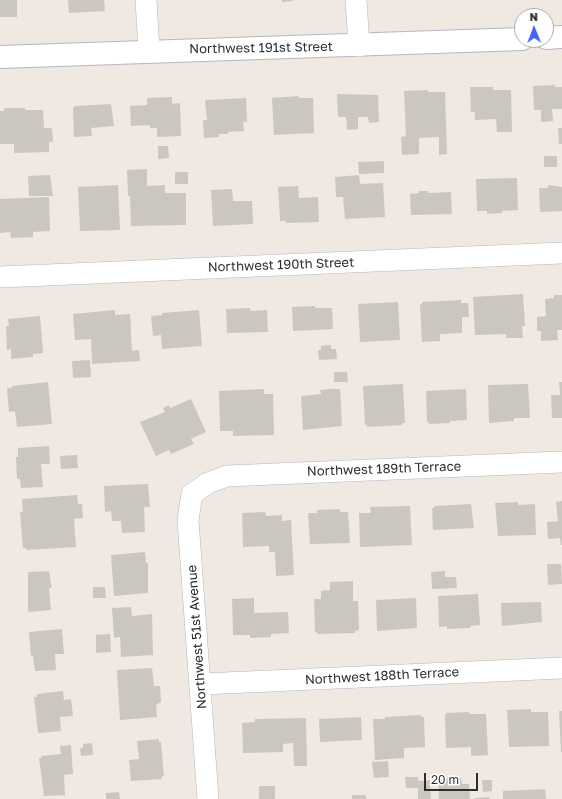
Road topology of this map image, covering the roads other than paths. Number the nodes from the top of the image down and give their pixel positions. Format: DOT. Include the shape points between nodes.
graph roads {
  1 [pos="146,0"];
  2 [pos="356,0"];
  3 [pos="514,39"];
  4 [pos="359,46"];
  5 [pos="149,51"];
  6 [pos="0,57"];
  7 [pos="562,254"];
  8 [pos="0,277"];
  9 [pos="562,462"];
  10 [pos="208,483"];
  11 [pos="562,668"];
  12 [pos="202,684"];
  13 [pos="208,799"];
  1 -- 5 [label="street"];
  2 -- 4 [label="street"];
  3 -- 4 [label="street, Northwest 191st Street"];
  4 -- 5 [label="street, Northwest 191st Street"];
  5 -- 6 [label="street, Northwest 191st Street"];
  7 -- 8 [label="street, Northwest 190th Street"];
  9 -- 10 [label="street, Northwest 189th Terrace" via="227,476"];
  10 -- 12 [label="street, Northwest 51st Avenue" via="192,494 188,520"];
  11 -- 12 [label="street, Northwest 188th Terrace"];
  12 -- 13 [label="street, Northwest 51st Avenue"];
}
